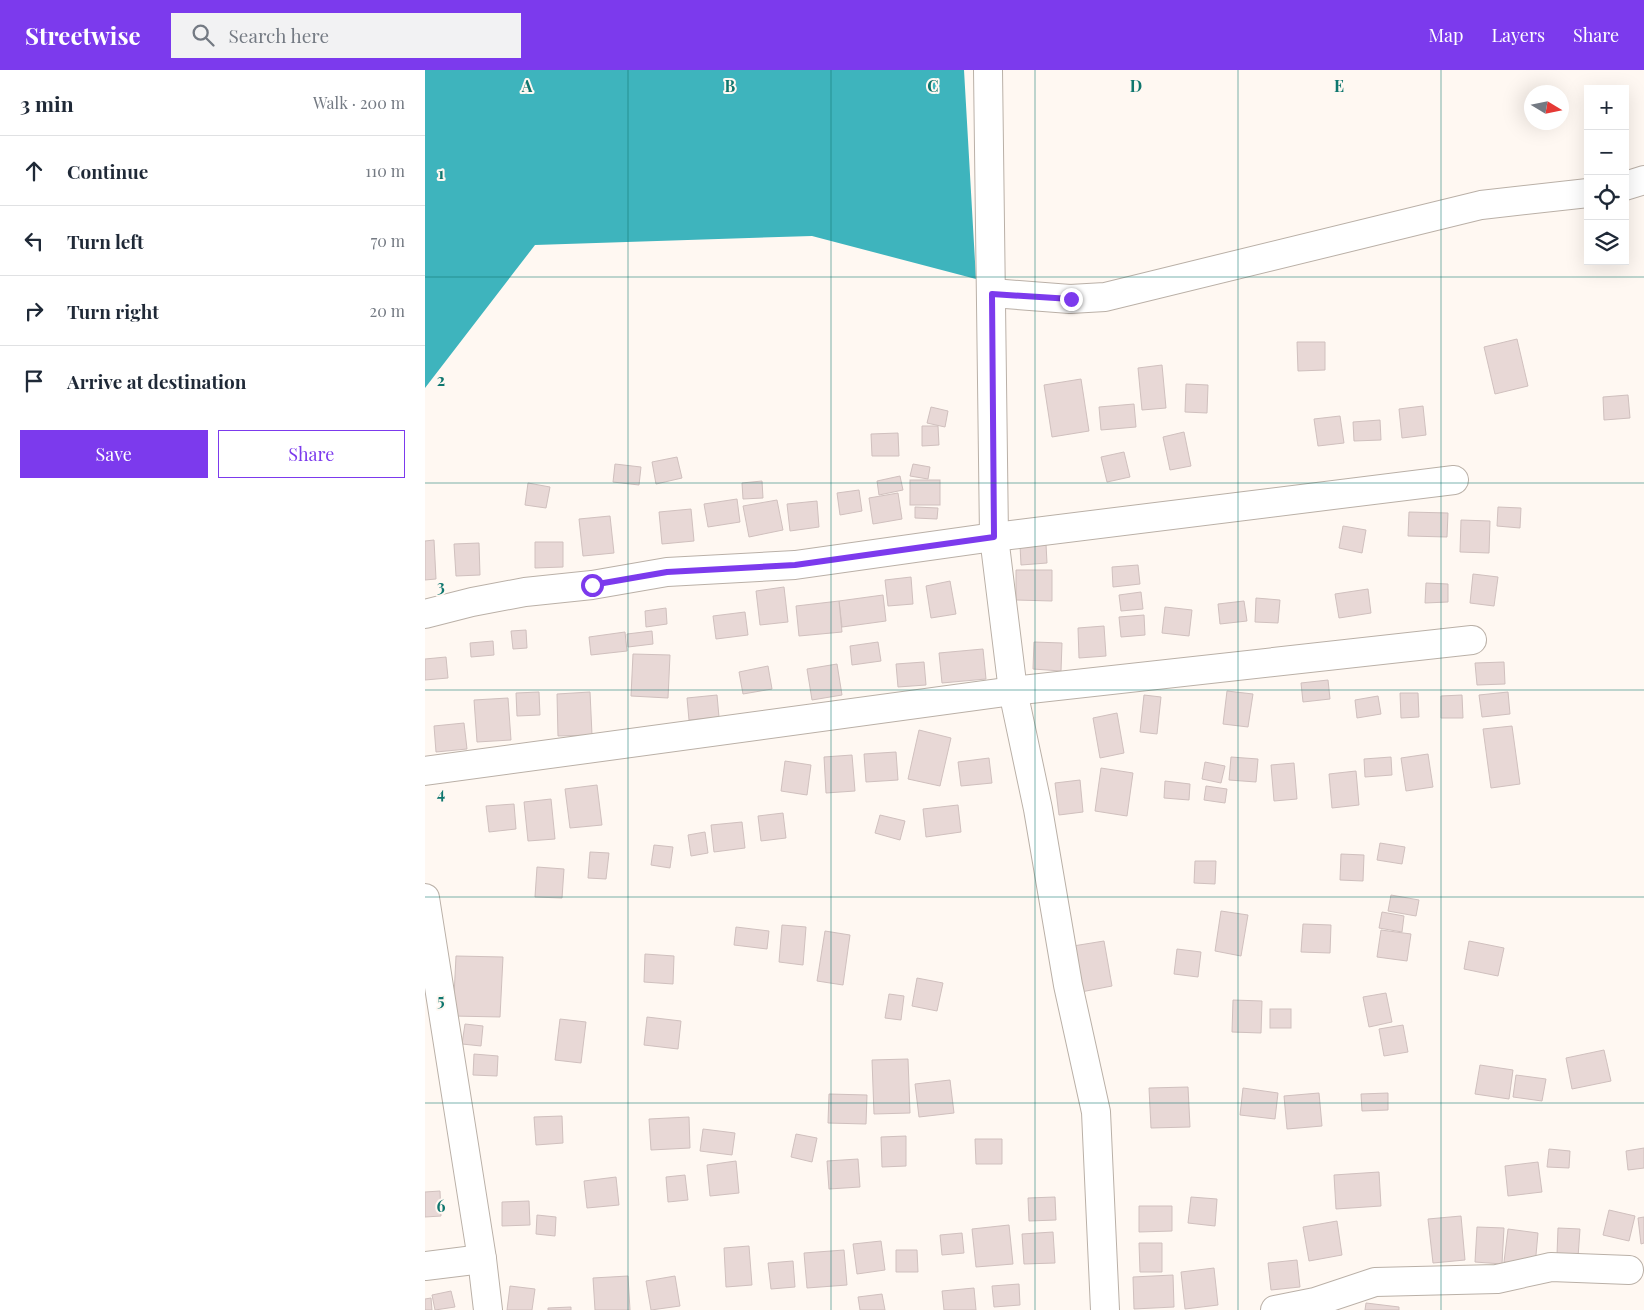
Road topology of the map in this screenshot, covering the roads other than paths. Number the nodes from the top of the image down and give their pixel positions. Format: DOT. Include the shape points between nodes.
graph roads {
  1 [pos="988,70"];
  2 [pos="1644,180"];
  3 [pos="1629,185"];
  4 [pos="1584,193"];
  5 [pos="992,294"];
  6 [pos="1454,480"];
  7 [pos="994,537"];
  8 [pos="425,614"];
  9 [pos="1472,640"];
  10 [pos="1013,691"];
  11 [pos="425,771"];
  12 [pos="425,898"];
  13 [pos="482,1259"];
  14 [pos="425,1266"];
  15 [pos="1629,1270"];
  16 [pos="487,1310"];
  17 [pos="1105,1310"];
  18 [pos="1275,1310"];
  1 -- 5 [label="street"];
  2 -- 3 [label="street"];
  4 -- 5 [label="street" via="1481,205 1105,297 1071,299"];
  5 -- 7 [label="street"];
  6 -- 7 [label="street"];
  7 -- 8 [label="street" via="795,565 667,572 525,592"];
  7 -- 10 [label="street"];
  9 -- 10 [label="street"];
  10 -- 11 [label="street"];
  10 -- 17 [label="street" via="1038,809 1068,985 1096,1112"];
  12 -- 13 [label="street"];
  13 -- 14 [label="street"];
  13 -- 16 [label="street"];
  15 -- 18 [label="street" via="1551,1266 1497,1279 1375,1282 1315,1302"];
}
